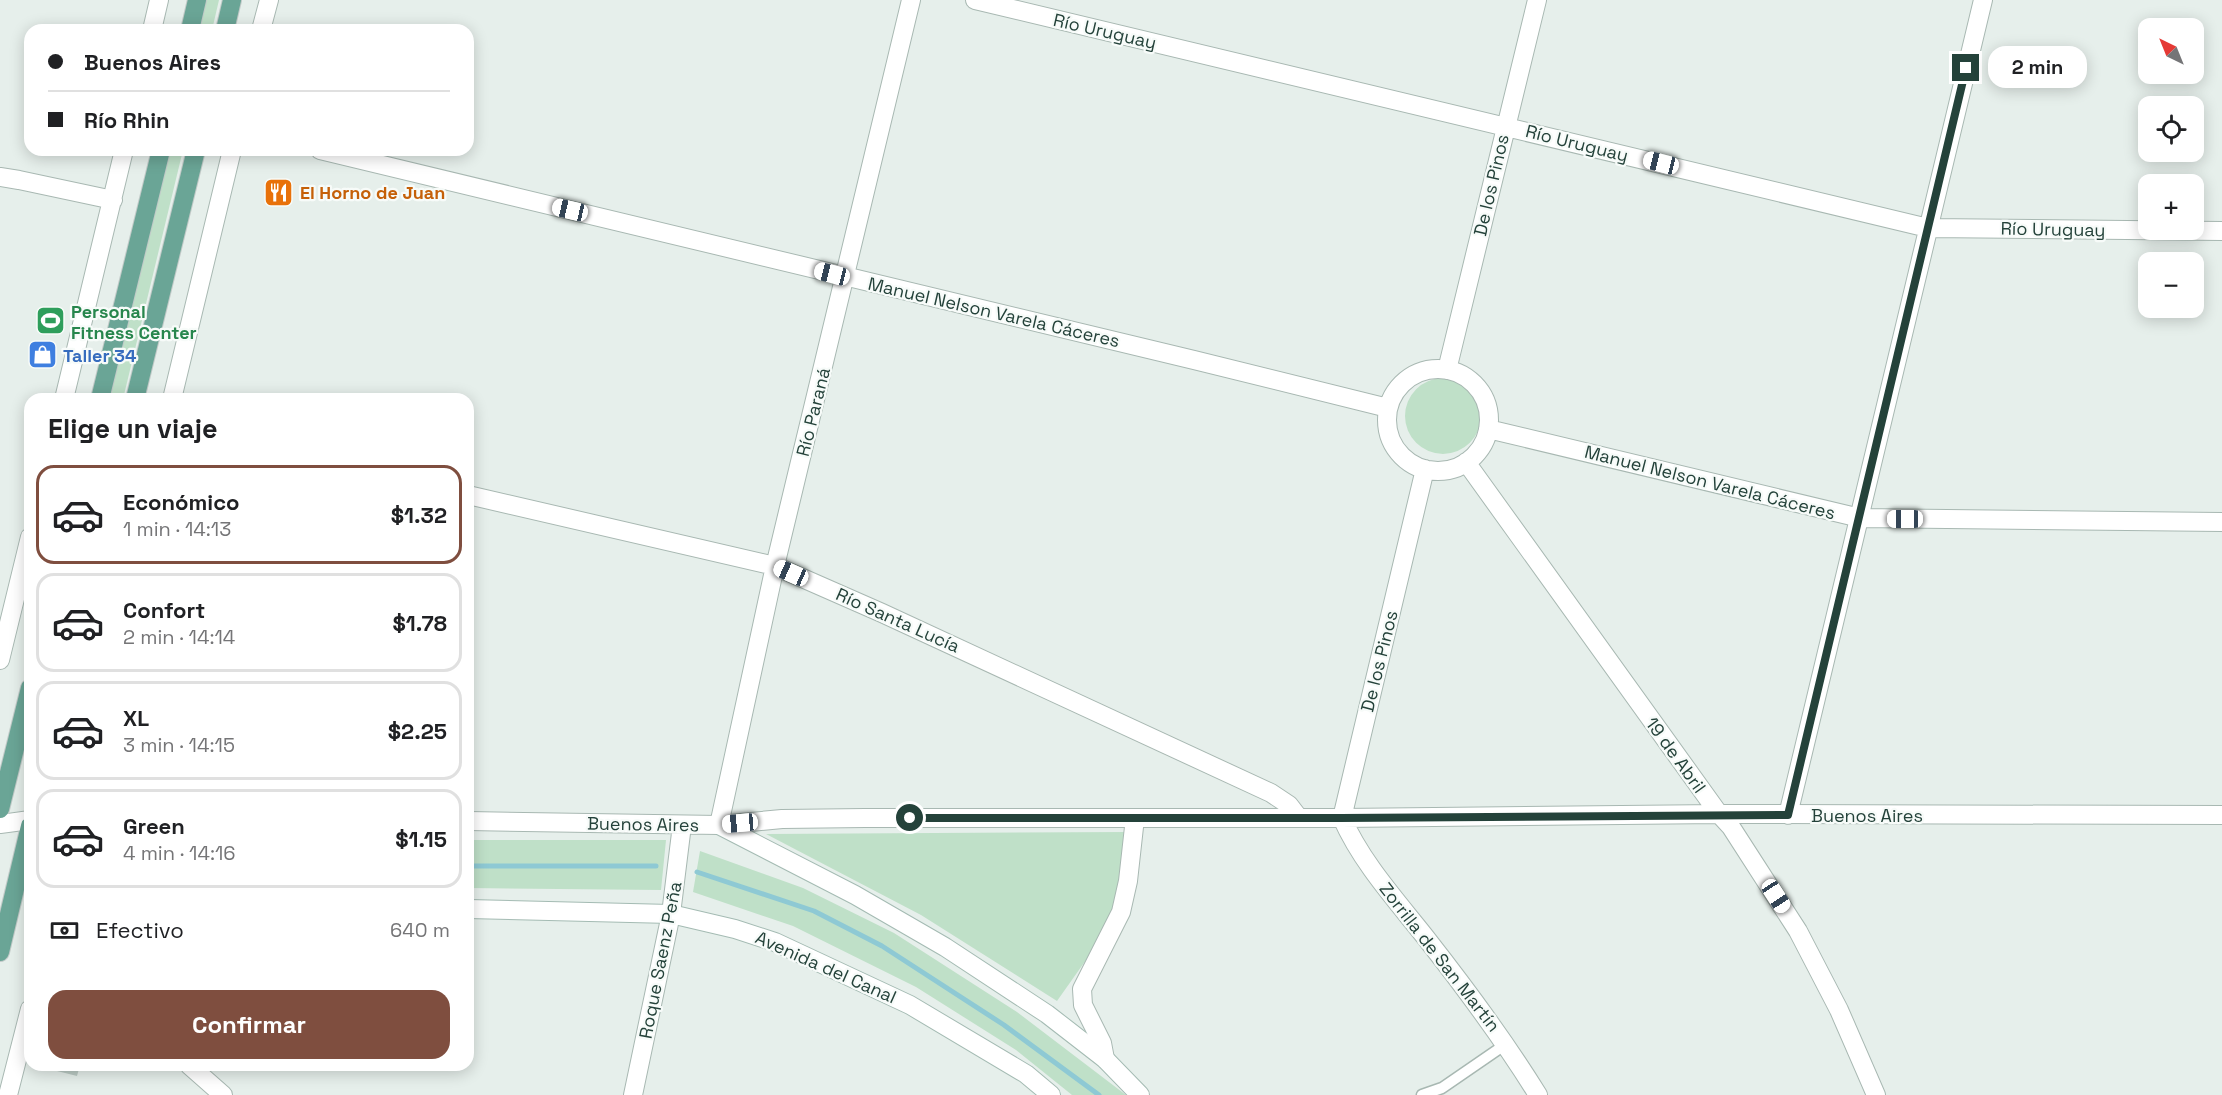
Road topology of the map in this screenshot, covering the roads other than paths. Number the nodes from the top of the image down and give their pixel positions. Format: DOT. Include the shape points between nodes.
graph roads {
  1 [pos="159,0"];
  2 [pos="197,0"];
  3 [pos="232,0"];
  4 [pos="269,0"];
  5 [pos="911,0"];
  6 [pos="975,0"];
  7 [pos="1537,0"];
  8 [pos="1983,0"];
  9 [pos="153,24"];
  10 [pos="191,24"];
  11 [pos="226,24"];
  12 [pos="263,24"];
  13 [pos="1505,126"];
  14 [pos="123,156"];
  15 [pos="160,156"];
  16 [pos="195,156"];
  17 [pos="231,156"];
  18 [pos="345,156"];
  19 [pos="0,177"];
  20 [pos="113,200"];
  21 [pos="1928,228"];
  22 [pos="2222,231"];
  23 [pos="846,277"];
  24 [pos="1447,370"];
  25 [pos="65,393"];
  26 [pos="101,393"];
  27 [pos="136,393"];
  28 [pos="173,393"];
  29 [pos="1388,408"];
  30 [pos="1488,429"];
  31 [pos="1466,462"];
  32 [pos="1425,469"];
  33 [pos="474,496"];
  34 [pos="1860,518"];
  35 [pos="2222,522"];
  36 [pos="24,562"];
  37 [pos="775,566"];
  38 [pos="0,660"];
  39 [pos="24,712"];
  40 [pos="0,809"];
  41 [pos="1719,814"];
  42 [pos="1788,815"];
  43 [pos="2222,815"];
  44 [pos="1135,818"];
  45 [pos="1299,818"];
  46 [pos="1341,818"];
  47 [pos="24,821"];
  48 [pos="474,822"];
  49 [pos="0,824"];
  50 [pos="682,825"];
  51 [pos="719,825"];
  52 [pos="24,851"];
  53 [pos="474,909"];
  54 [pos="671,914"];
  55 [pos="0,952"];
  56 [pos="24,1032"];
  57 [pos="1506,1044"];
  58 [pos="1105,1059"];
  59 [pos="196,1071"];
  60 [pos="8,1095"];
  61 [pos="223,1095"];
  62 [pos="633,1095"];
  63 [pos="1051,1095"];
  64 [pos="1140,1095"];
  65 [pos="1422,1095"];
  66 [pos="1538,1095"];
  67 [pos="1876,1095"];
  1 -- 9 [label="street"];
  2 -- 10 [label="main road"];
  3 -- 11 [label="main road"];
  4 -- 12 [label="street"];
  5 -- 23 [label="street, Río Paraná"];
  6 -- 13 [label="street, Río Uruguay"];
  7 -- 13 [label="street, De los Pinos"];
  8 -- 21 [label="street"];
  13 -- 21 [label="street, Río Uruguay"];
  13 -- 24 [label="street, De los Pinos"];
  14 -- 20 [label="street"];
  15 -- 26 [label="main road"];
  16 -- 27 [label="main road"];
  17 -- 28 [label="street"];
  18 -- 23 [label="street, Manuel Nelson Varela Cáceres"];
  19 -- 20 [label="street"];
  20 -- 25 [label="street"];
  21 -- 22 [label="street, Río Uruguay"];
  21 -- 34 [label="street"];
  23 -- 29 [label="street, Manuel Nelson Varela Cáceres"];
  23 -- 37 [label="street, Río Paraná"];
  24 -- 29 [label="street" via="1432,369 1404,382"];
  24 -- 30 [label="street" via="1462,375 1484,398"];
  29 -- 32 [label="street" via="1391,440 1399,453"];
  30 -- 31 [label="street" via="1484,442"];
  30 -- 34 [label="street, Manuel Nelson Varela Cáceres"];
  31 -- 32 [label="street" via="1439,471"];
  31 -- 41 [label="street, 19 de Abril"];
  32 -- 46 [label="street, De los Pinos"];
  33 -- 37 [label="street, Río Santa Lucía"];
  34 -- 35 [label="street, Manuel Nelson Varela Cáceres"];
  34 -- 42 [label="street"];
  36 -- 38 [label="street"];
  37 -- 45 [label="street, Río Santa Lucía" via="1271,793 1289,805"];
  37 -- 51 [label="street, Río Paraná"];
  39 -- 40 [label="main road"];
  41 -- 42 [label="street, Buenos Aires"];
  41 -- 46 [label="street, Buenos Aires"];
  41 -- 67 [label="street, 19 de Abril" via="1798,931 1839,1010"];
  42 -- 43 [label="street, Buenos Aires"];
  44 -- 45 [label="street, Buenos Aires"];
  44 -- 51 [label="street, Buenos Aires" via="782,819"];
  44 -- 58 [label="street" via="1121,912 1082,988 1083,1005 1102,1043"];
  45 -- 46 [label="street, Buenos Aires"];
  46 -- 57 [label="street, Zorrilla de San Martín" via="1374,871"];
  47 -- 49 [label="street"];
  48 -- 50 [label="street, Buenos Aires"];
  50 -- 51 [label="street, Buenos Aires"];
  50 -- 54 [label="street, Roque Saenz Peña"];
  51 -- 58 [label="street" via="855,895 945,947 1047,1014"];
  52 -- 55 [label="main road"];
  53 -- 54 [label="street, Avenida del Canal"];
  54 -- 62 [label="street, Roque Saenz Peña"];
  54 -- 63 [label="street, Avenida del Canal" via="735,929 817,960 910,1005 1026,1074"];
  56 -- 60 [label="street"];
  57 -- 65 [label="lane" via="1442,1088"];
  57 -- 66 [label="street, Zorrilla de San Martín"];
  58 -- 64 [label="street"];
  59 -- 61 [label="street"];
}
